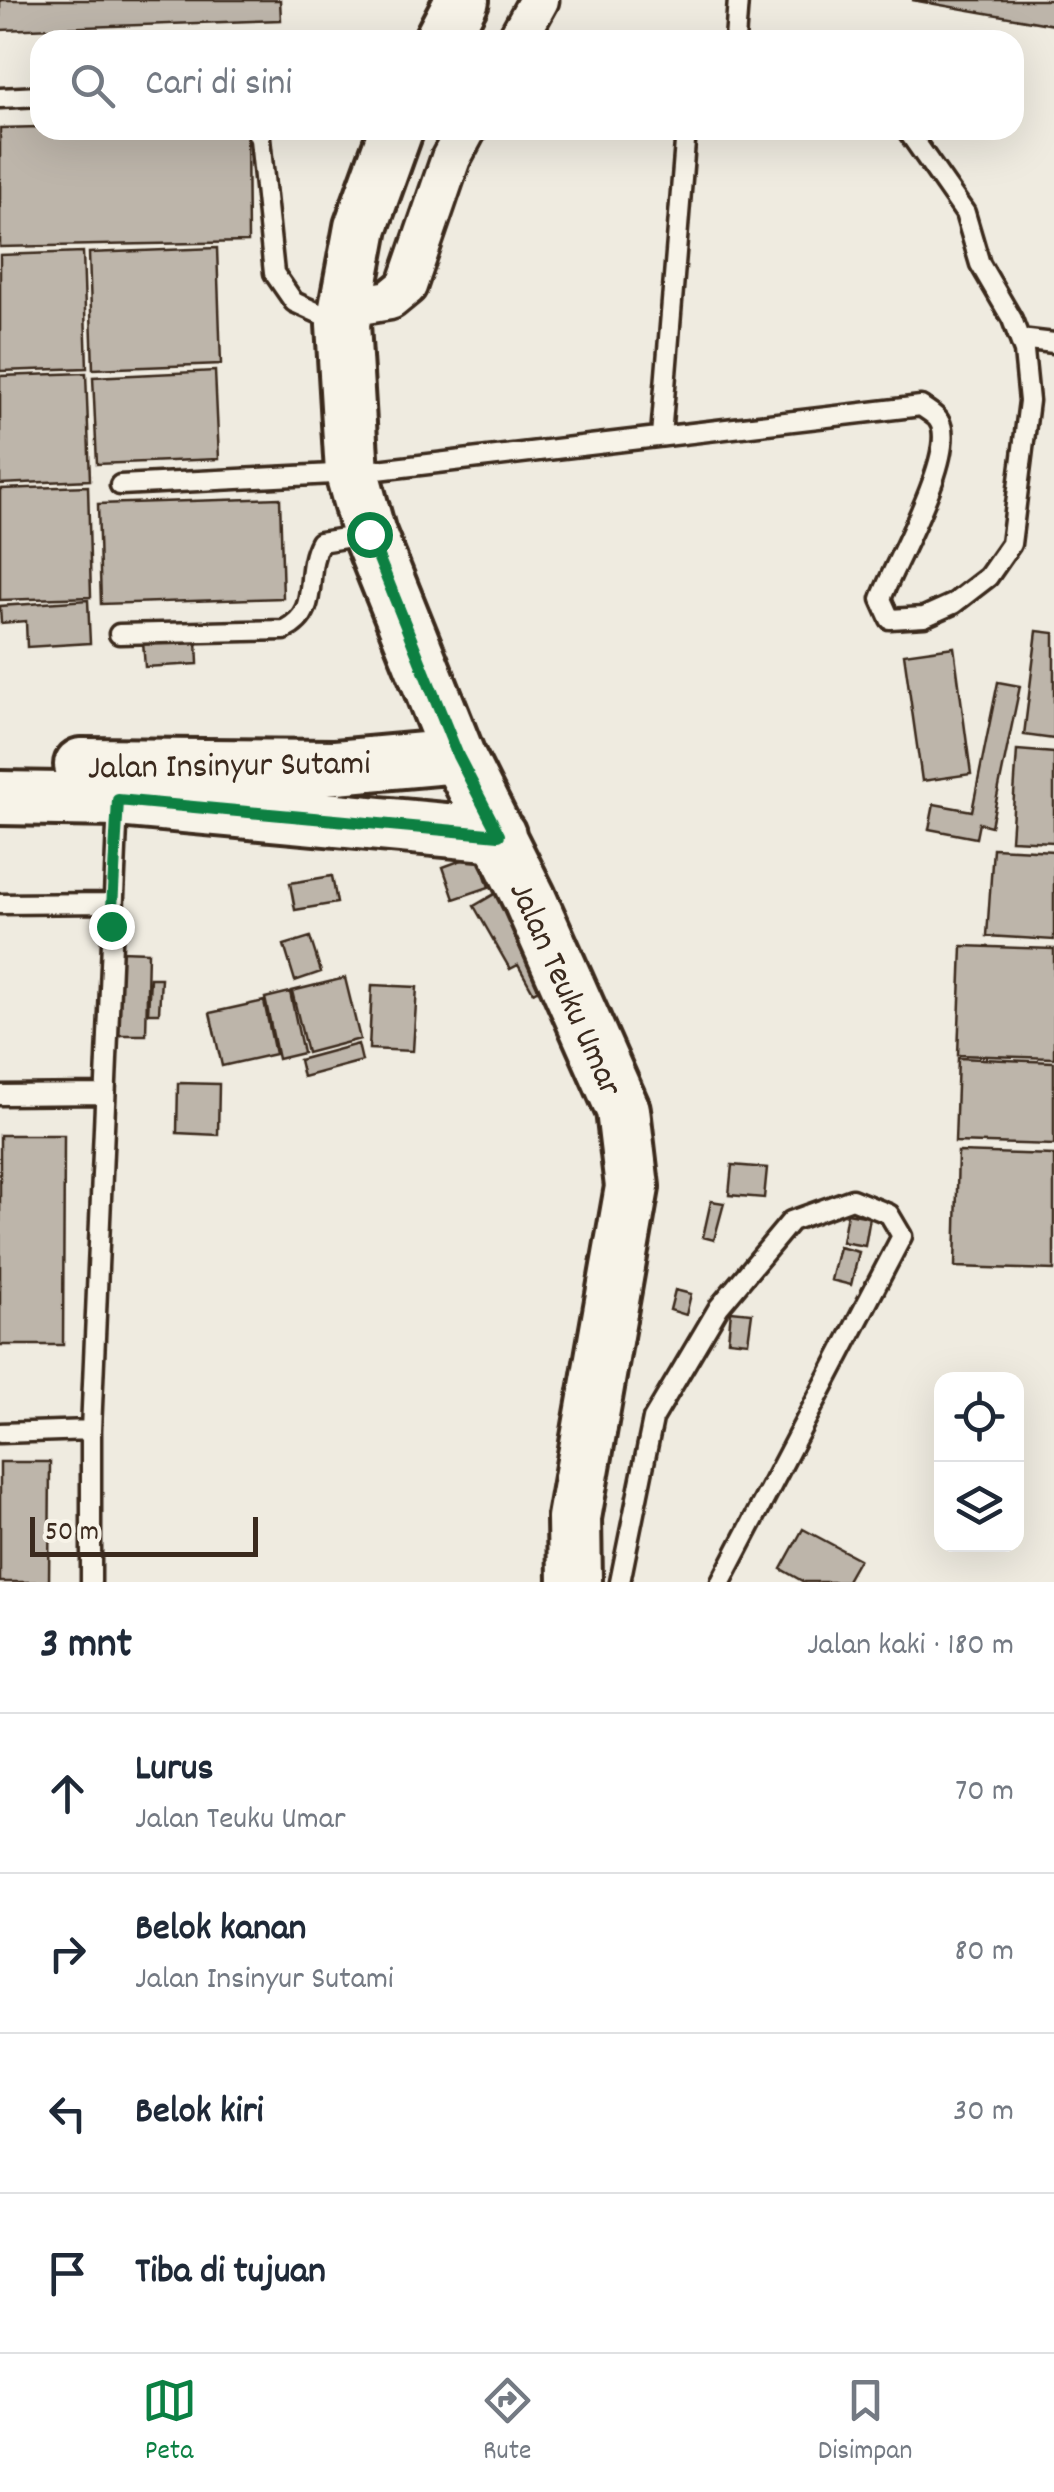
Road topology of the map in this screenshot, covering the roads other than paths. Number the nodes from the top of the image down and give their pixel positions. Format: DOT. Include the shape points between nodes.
graph roads {
  1 [pos="462,0"];
  2 [pos="539,0"];
  3 [pos="738,0"];
  4 [pos="447,30"];
  5 [pos="522,30"];
  6 [pos="738,30"];
  7 [pos="30,96"];
  8 [pos="0,98"];
  9 [pos="260,140"];
  10 [pos="392,140"];
  11 [pos="460,140"];
  12 [pos="685,140"];
  13 [pos="914,140"];
  14 [pos="345,316"];
  15 [pos="1020,339"];
  16 [pos="1054,343"];
  17 [pos="661,436"];
  18 [pos="352,473"];
  19 [pos="120,485"];
  20 [pos="369,534"];
  21 [pos="119,634"];
  22 [pos="458,756"];
  23 [pos="0,764"];
  24 [pos="0,798"];
  25 [pos="118,800"];
  26 [pos="499,835"];
  27 [pos="112,903"];
  28 [pos="0,904"];
  29 [pos="105,1094"];
  30 [pos="0,1095"];
  31 [pos="90,1430"];
  32 [pos="0,1432"];
  33 [pos="91,1582"];
  34 [pos="575,1582"];
  35 [pos="620,1582"];
  36 [pos="722,1582"];
  1 -- 4 [label="main road"];
  2 -- 5 [label="street"];
  3 -- 6 [label="lane"];
  7 -- 8 [label="lane"];
  9 -- 14 [label="lane" via="274,273 294,302"];
  10 -- 14 [label="main road, Jalan Teuku Umar" via="361,227"];
  11 -- 14 [label="street" via="407,286 390,300"];
  12 -- 17 [label="lane"];
  13 -- 15 [label="lane" via="966,212 980,264"];
  14 -- 18 [label="main road, Jalan Teuku Umar"];
  15 -- 16 [label="lane"];
  15 -- 17 [label="lane" via="1029,401 1011,544 988,577 924,617 890,619 880,599 921,516 944,437 939,420 921,406"];
  17 -- 18 [label="lane"];
  18 -- 19 [label="lane"];
  18 -- 20 [label="main road, Jalan Teuku Umar"];
  20 -- 21 [label="lane" via="320,542 311,557 310,605 300,622 284,630"];
  20 -- 22 [label="main road, Jalan Teuku Umar"];
  22 -- 23 [label="main road, Jalan Insinyur Sutami" via="336,767"];
  22 -- 26 [label="main road, Jalan Teuku Umar"];
  24 -- 25 [label="main road, Jalan Insinyur Sutami"];
  25 -- 26 [label="main road, Jalan Insinyur Sutami"];
  25 -- 27 [label="lane"];
  26 -- 34 [label="main road, Jalan Teuku Umar" via="623,1110 630,1150 632,1186 574,1518"];
  27 -- 28 [label="lane"];
  27 -- 29 [label="lane"];
  29 -- 30 [label="lane"];
  29 -- 31 [label="lane"];
  31 -- 32 [label="lane"];
  31 -- 33 [label="lane"];
  35 -- 36 [label="lane" via="653,1419 719,1307 792,1221 852,1199 889,1214 902,1236"];
}
